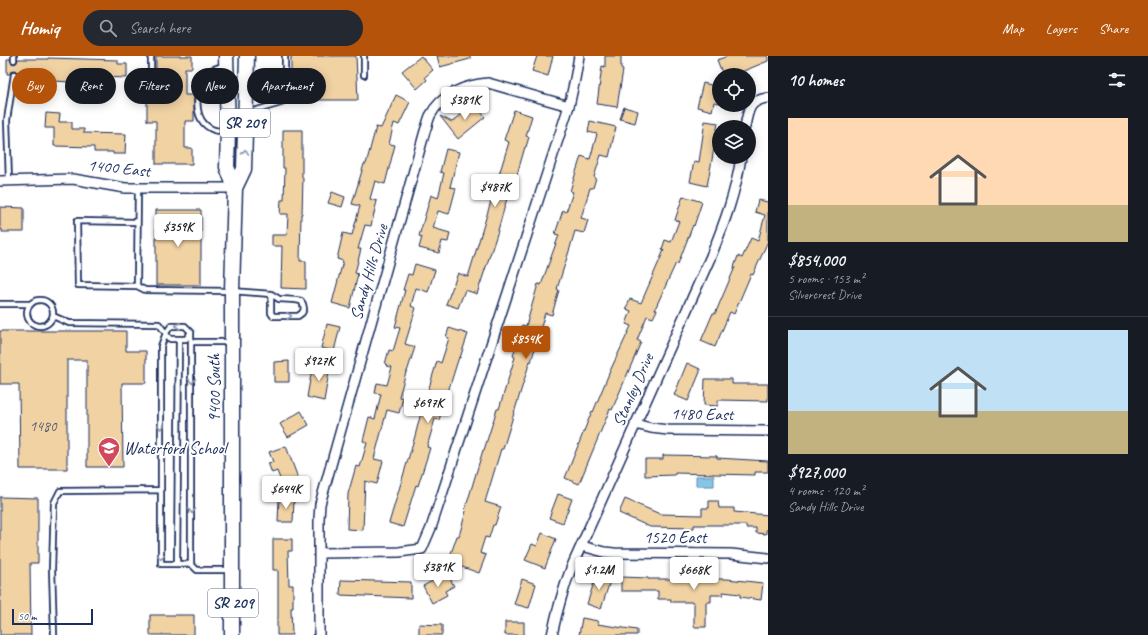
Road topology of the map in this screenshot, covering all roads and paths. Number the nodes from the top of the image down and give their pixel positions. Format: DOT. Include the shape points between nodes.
graph roads {
  1 [pos="151,56"];
  2 [pos="247,56"];
  3 [pos="285,56"];
  4 [pos="364,56"];
  5 [pos="578,56"];
  6 [pos="226,60"];
  7 [pos="151,68"];
  8 [pos="285,68"];
  9 [pos="364,75"];
  10 [pos="12,87"];
  11 [pos="768,98"];
  12 [pos="278,104"];
  13 [pos="569,106"];
  14 [pos="246,114"];
  15 [pos="747,120"];
  16 [pos="228,131"];
  17 [pos="739,164"];
  18 [pos="4,181"];
  19 [pos="138,188"];
  20 [pos="235,188"];
  21 [pos="138,222"];
  22 [pos="137,286"];
  23 [pos="232,291"];
  24 [pos="271,294"];
  25 [pos="0,304"];
  26 [pos="31,304"];
  27 [pos="54,316"];
  28 [pos="191,332"];
  29 [pos="166,333"];
  30 [pos="179,339"];
  31 [pos="192,342"];
  32 [pos="232,342"];
  33 [pos="635,424"];
  34 [pos="768,431"];
  35 [pos="161,490"];
  36 [pos="582,546"];
  37 [pos="320,553"];
  38 [pos="768,558"];
  39 [pos="177,564"];
  40 [pos="191,564"];
  41 [pos="233,570"];
  42 [pos="54,635"];
  43 [pos="232,635"];
  44 [pos="319,635"];
  45 [pos="552,635"];
  1 -- 7 [label="lane"];
  2 -- 14 [label="main road, 9400 South / SR 209"];
  3 -- 8 [label="lane"];
  4 -- 9 [label="lane"];
  5 -- 13 [label="street"];
  6 -- 16 [label="main road, 9400 South / SR 209"];
  6 -- 16 [label="lane" via="201,77 197,102 203,123 214,130"];
  10 -- 18 [label="lane" via="7,120"];
  11 -- 15 [label="street" via="754,102 748,111"];
  12 -- 14 [label="lane"];
  13 -- 37 [label="street" via="422,549 399,552"];
  13 -- 37 [label="street, Sandy Hills Drive" via="488,84 476,84 450,94 440,102 431,115 422,139 324,488 319,519"];
  20 -- 14 [label="main road, 9400 South / SR 209, one-way" via="244,169"];
  16 -- 20 [label="main road, 9400 South / SR 209" via="226,167"];
  17 -- 33 [label="street, Stanley Drive" via="724,224"];
  18 -- 19 [label="street, 1400 East" via="73,180"];
  19 -- 20 [label="street, 1400 East"];
  19 -- 21 [label="lane"];
  20 -- 23 [label="main road, 9400 South / SR 209"];
  21 -- 22 [label="lane"];
  21 -- 22 [label="lane" via="77,221 78,285"];
  22 -- 23 [label="lane" via="145,290"];
  23 -- 24 [label="lane"];
  23 -- 32 [label="main road, 9400 South / SR 209"];
  24 -- 24 [label="lane, one-way" via="271,313 274,316 298,316 302,313 304,309 301,301 279,299"];
  25 -- 26 [label="lane"];
  26 -- 27 [label="lane" via="38,300 46,302 52,308"];
  26 -- 27 [label="lane" via="27,312 32,324 45,326"];
  27 -- 29 [label="lane" via="69,323 159,324"];
  28 -- 29 [label="lane, one-way" via="185,326 171,326"];
  28 -- 30 [label="lane" via="186,339"];
  28 -- 31 [label="lane"];
  29 -- 30 [label="lane" via="170,339"];
  29 -- 35 [label="lane, one-way" via="161,346"];
  30 -- 39 [label="lane"];
  31 -- 32 [label="lane"];
  31 -- 40 [label="lane, one-way"];
  32 -- 41 [label="main road, 9400 South / SR 209"];
  33 -- 34 [label="street, 1480 East" via="668,430"];
  33 -- 36 [label="street, Stanley Drive"];
  35 -- 39 [label="lane, one-way" via="161,564"];
  35 -- 42 [label="lane" via="60,491 54,503"];
  36 -- 38 [label="street, 1520 East" via="614,553 731,554"];
  36 -- 45 [label="street, Stanley Drive" via="566,582"];
  37 -- 44 [label="street, Sandy Hills Drive"];
  39 -- 40 [label="lane"];
  40 -- 41 [label="lane" via="197,570"];
  41 -- 43 [label="main road, 9400 South / SR 209"];
}
